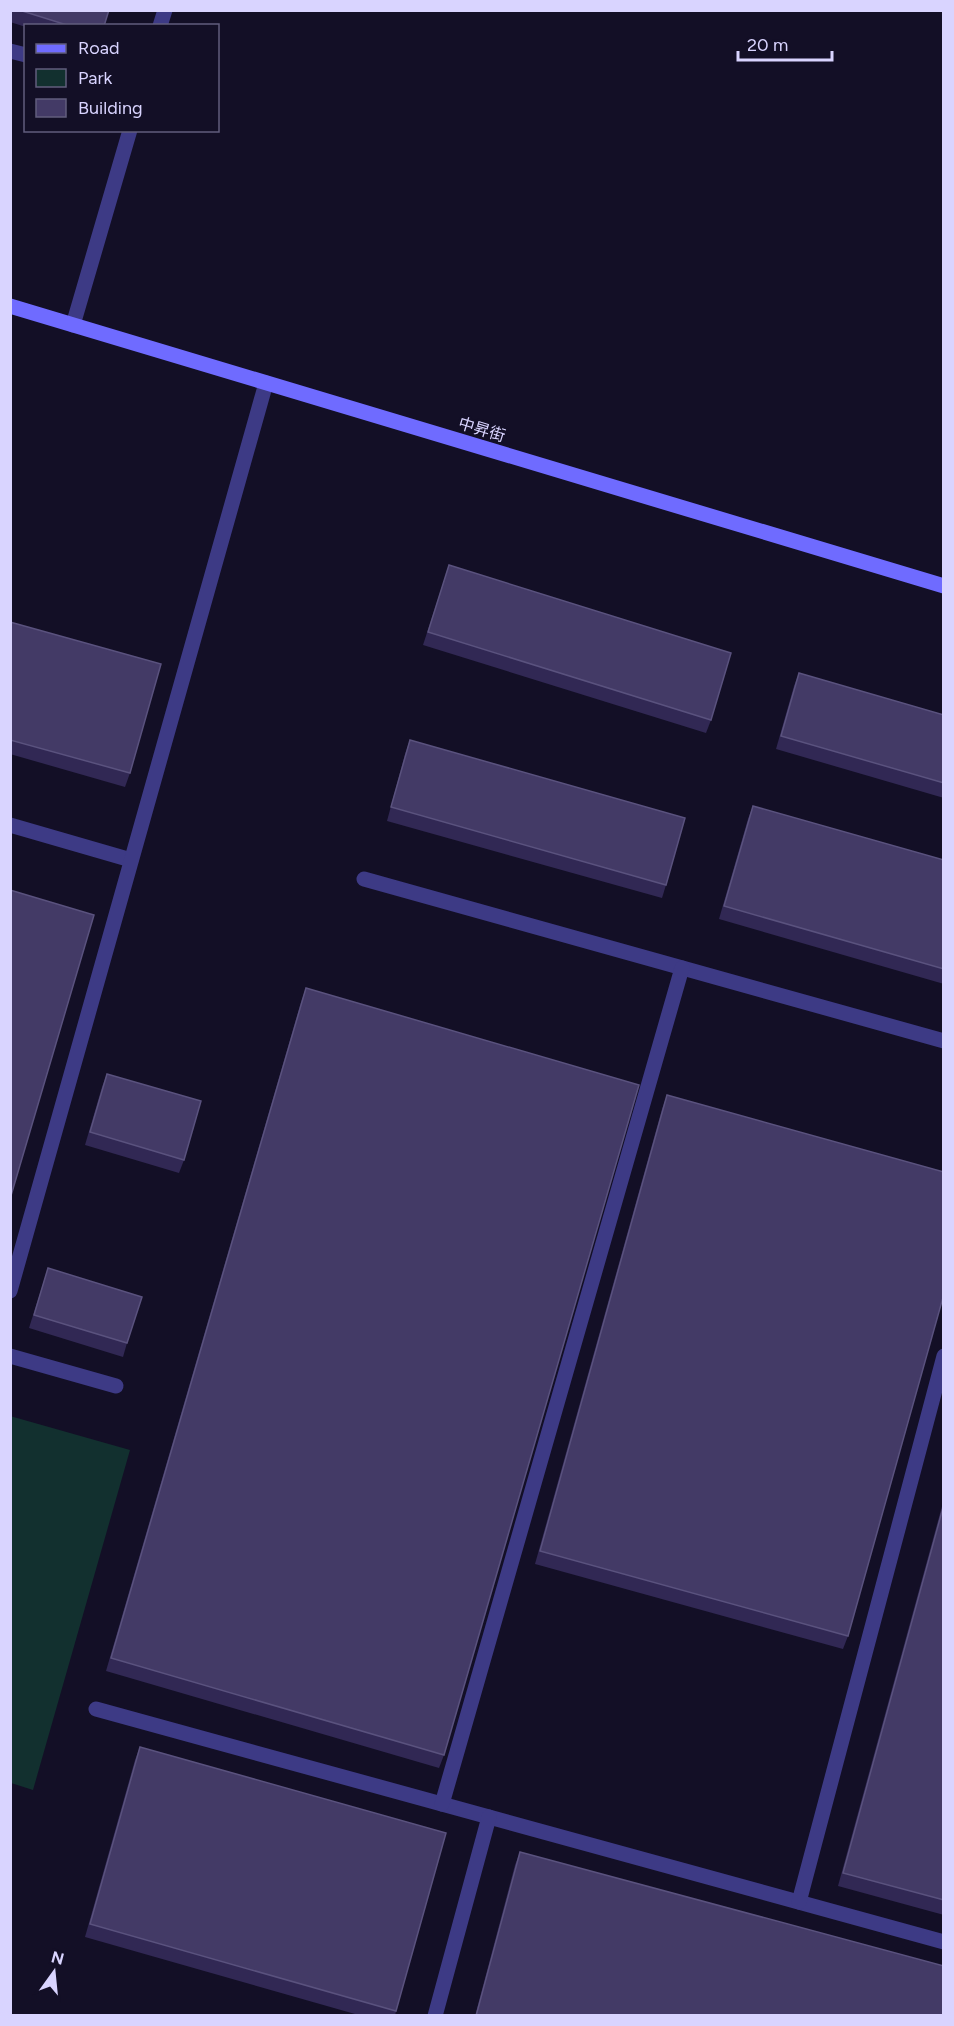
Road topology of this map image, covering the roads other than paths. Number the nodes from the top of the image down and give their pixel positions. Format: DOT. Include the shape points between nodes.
graph roads {
  1 [pos="129,132"];
  2 [pos="10,306"];
  3 [pos="73,325"];
  4 [pos="266,383"];
  5 [pos="944,586"];
  6 [pos="10,825"];
  7 [pos="131,860"];
  8 [pos="364,879"];
  9 [pos="682,968"];
  10 [pos="944,1041"];
  11 [pos="10,1291"];
  12 [pos="10,1356"];
  13 [pos="944,1356"];
  14 [pos="116,1386"];
  15 [pos="96,1709"];
  16 [pos="442,1804"];
  17 [pos="489,1817"];
  18 [pos="799,1902"];
  19 [pos="944,1942"];
  20 [pos="435,2016"];
  1 -- 3 [label="lane"];
  2 -- 3 [label="main road, 中昇街"];
  3 -- 4 [label="main road, 中昇街"];
  4 -- 5 [label="main road, 中昇街"];
  4 -- 7 [label="lane"];
  6 -- 7 [label="lane"];
  7 -- 11 [label="lane"];
  8 -- 9 [label="lane"];
  9 -- 10 [label="lane"];
  9 -- 16 [label="lane"];
  12 -- 14 [label="lane"];
  13 -- 18 [label="lane"];
  15 -- 16 [label="lane"];
  16 -- 17 [label="lane"];
  17 -- 18 [label="lane"];
  17 -- 20 [label="lane"];
  18 -- 19 [label="lane"];
}
